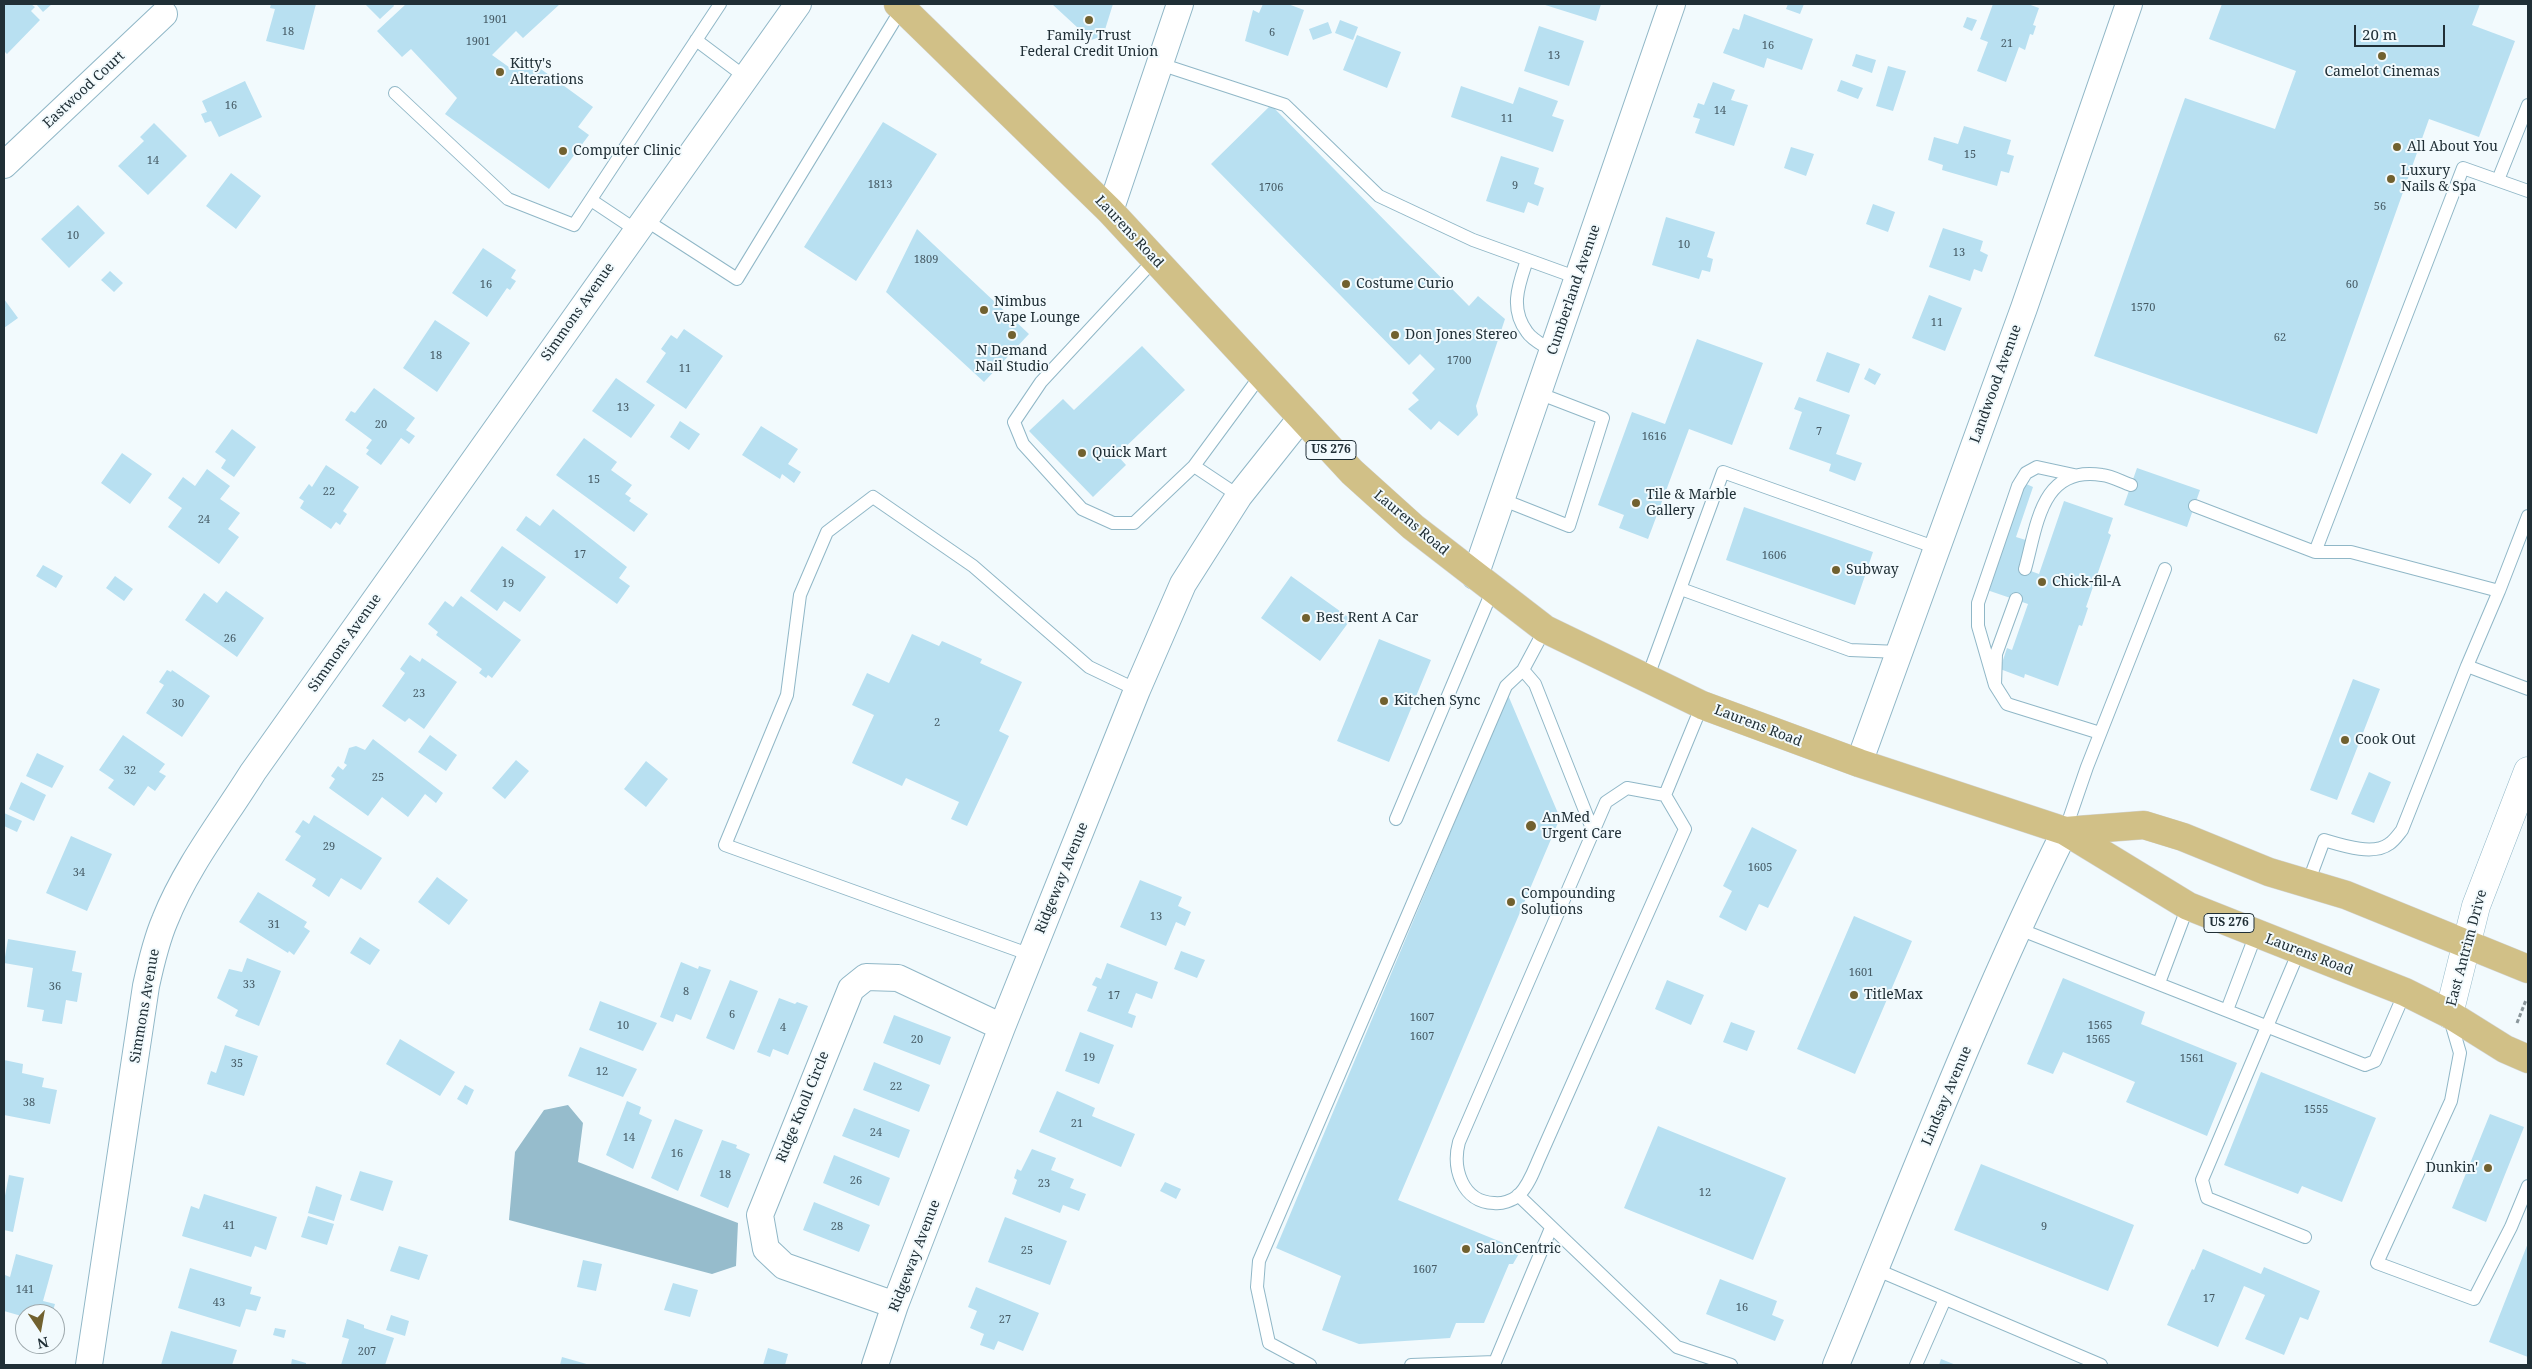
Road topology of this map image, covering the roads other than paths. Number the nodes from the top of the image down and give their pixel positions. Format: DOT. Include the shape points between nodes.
graph roads {
  1 [pos="720,4"];
  2 [pos="798,4"];
  3 [pos="1180,4"];
  4 [pos="1672,4"];
  5 [pos="2129,4"];
  6 [pos="900,6"];
  7 [pos="164,14"];
  8 [pos="696,40"];
  9 [pos="1160,64"];
  10 [pos="744,76"];
  11 [pos="395,93"];
  12 [pos="2528,105"];
  13 [pos="4,165"];
  14 [pos="2498,180"];
  15 [pos="2528,191"];
  16 [pos="591,200"];
  17 [pos="1110,211"];
  18 [pos="640,224"];
  19 [pos="1155,259"];
  20 [pos="1527,260"];
  21 [pos="1578,278"];
  22 [pos="1552,351"];
  23 [pos="1261,375"];
  24 [pos="1538,393"];
  25 [pos="1301,418"];
  26 [pos="1194,466"];
  27 [pos="2074,475"];
  28 [pos="2131,485"];
  29 [pos="1239,496"];
  30 [pos="1501,499"];
  31 [pos="2195,506"];
  32 [pos="2528,516"];
  33 [pos="1936,548"];
  34 [pos="2315,552"];
  35 [pos="2026,569"];
  36 [pos="2165,569"];
  37 [pos="1484,582"];
  38 [pos="1681,589"];
  39 [pos="2499,591"];
  40 [pos="2016,599"];
  41 [pos="1545,629"];
  42 [pos="1899,652"];
  43 [pos="2467,666"];
  44 [pos="1523,670"];
  45 [pos="1647,679"];
  46 [pos="1995,686"];
  47 [pos="1137,690"];
  48 [pos="2528,690"];
  49 [pos="1702,705"];
  50 [pos="2100,733"];
  51 [pos="1859,763"];
  52 [pos="2528,771"];
  53 [pos="1665,795"];
  54 [pos="1396,819"];
  55 [pos="1593,831"];
  56 [pos="2065,831"];
  57 [pos="2308,883"];
  58 [pos="2188,906"];
  59 [pos="2019,929"];
  60 [pos="2256,934"];
  61 [pos="2467,944"];
  62 [pos="2299,951"];
  63 [pos="1031,955"];
  64 [pos="2528,969"];
  65 [pos="2159,983"];
  66 [pos="2405,992"];
  67 [pos="2227,1010"];
  68 [pos="2449,1014"];
  69 [pos="2269,1026"];
  70 [pos="1002,1027"];
  71 [pos="2528,1059"];
  72 [pos="2528,1186"];
  73 [pos="1518,1195"];
  74 [pos="1551,1228"];
  75 [pos="2305,1237"];
  76 [pos="1875,1269"];
  77 [pos="1944,1299"];
  78 [pos="895,1305"];
  79 [pos="89,1365"];
  80 [pos="875,1365"];
  81 [pos="1310,1365"];
  82 [pos="1411,1365"];
  83 [pos="1731,1365"];
  84 [pos="1836,1365"];
  85 [pos="1916,1365"];
  86 [pos="2101,1365"];
  1 -- 8 [label="lane"];
  2 -- 10 [label="street, Simmons Avenue"];
  3 -- 9 [label="street"];
  4 -- 21 [label="street, Cumberland Avenue"];
  5 -- 33 [label="street, Landwood Avenue" via="2027,299"];
  6 -- 17 [label="main road, Laurens Road / US 276"];
  6 -- 18 [label="lane" via="737,279"];
  7 -- 13 [label="street, Eastwood Court"];
  8 -- 10 [label="lane"];
  8 -- 16 [label="lane"];
  9 -- 17 [label="street"];
  9 -- 20 [label="lane" via="1285,105 1379,196 1473,240"];
  10 -- 18 [label="street, Simmons Avenue"];
  11 -- 16 [label="lane" via="508,199 574,225"];
  12 -- 14 [label="lane"];
  14 -- 15 [label="lane"];
  14 -- 34 [label="lane" via="2463,168"];
  16 -- 18 [label="lane"];
  17 -- 19 [label="main road, Laurens Road / US 276"];
  18 -- 79 [label="street, Simmons Avenue" via="253,772 183,883 166,918 154,949 146,986"];
  19 -- 23 [label="main road, Laurens Road / US 276"];
  19 -- 26 [label="lane" via="1041,382 1014,422 1023,444 1082,508 1113,522 1134,523"];
  20 -- 21 [label="lane"];
  20 -- 22 [label="lane" via="1516,292 1516,310 1527,333"];
  21 -- 22 [label="street, Cumberland Avenue"];
  22 -- 24 [label="street, Cumberland Avenue"];
  23 -- 25 [label="main road, Laurens Road / US 276"];
  23 -- 26 [label="lane"];
  24 -- 30 [label="street, Cumberland Avenue"];
  24 -- 30 [label="lane" via="1603,418 1569,526"];
  25 -- 29 [label="street, Ridgeway Avenue"];
  25 -- 37 [label="main road, Laurens Road / US 276" via="1389,506"];
  26 -- 29 [label="lane"];
  27 -- 28 [label="lane" via="2102,475"];
  27 -- 35 [label="lane" via="2052,488 2041,511"];
  27 -- 46 [label="lane" via="2037,467 2026,473 2018,486 1978,603 1978,626"];
  29 -- 47 [label="street, Ridgeway Avenue" via="1183,584"];
  30 -- 37 [label="street, Cumberland Avenue"];
  31 -- 34 [label="lane"];
  32 -- 39 [label="lane"];
  33 -- 38 [label="lane" via="1723,472"];
  33 -- 42 [label="street, Landwood Avenue"];
  34 -- 39 [label="lane" via="2352,552"];
  36 -- 50 [label="lane"];
  37 -- 41 [label="main road, Laurens Road / US 276"];
  37 -- 54 [label="lane"];
  38 -- 42 [label="lane" via="1850,650"];
  38 -- 45 [label="lane"];
  39 -- 43 [label="lane"];
  40 -- 46 [label="lane" via="1996,654"];
  41 -- 44 [label="lane"];
  41 -- 45 [label="main road, Laurens Road / US 276"];
  42 -- 51 [label="street, Landwood Avenue"];
  43 -- 48 [label="lane"];
  43 -- 57 [label="lane" via="2402,830 2387,846 2368,849 2354,849 2324,840"];
  44 -- 55 [label="lane" via="1534,684"];
  44 -- 81 [label="lane" via="1506,686 1259,1261 1257,1287 1269,1343"];
  45 -- 49 [label="main road, Laurens Road / US 276"];
  46 -- 50 [label="lane" via="2007,704"];
  47 -- 63 [label="street, Ridgeway Avenue"];
  47 -- 63 [label="lane" via="1089,666 973,566 873,497 827,532 800,595 787,695 725,845"];
  49 -- 51 [label="main road, Laurens Road / US 276"];
  49 -- 53 [label="lane"];
  50 -- 56 [label="lane"];
  51 -- 56 [label="main road, Laurens Road / US 276"];
  52 -- 61 [label="street, East Antrim Drive" via="2476,906"];
  53 -- 55 [label="lane" via="1627,788 1606,802"];
  53 -- 73 [label="lane" via="1685,829 1538,1162"];
  55 -- 73 [label="lane" via="1457,1152 1460,1179 1470,1195 1500,1204"];
  56 -- 57 [label="main road, Laurens Road / US 276" via="2144,825 2269,872"];
  56 -- 58 [label="main road, Laurens Road / US 276"];
  56 -- 59 [label="street, Lindsay Avenue"];
  57 -- 61 [label="main road, Laurens Road / US 276" via="2346,894"];
  58 -- 60 [label="main road, Laurens Road / US 276"];
  58 -- 65 [label="lane"];
  59 -- 65 [label="lane"];
  59 -- 76 [label="street, Lindsay Avenue"];
  60 -- 62 [label="main road, Laurens Road / US 276"];
  60 -- 67 [label="lane"];
  61 -- 64 [label="main road, Laurens Road / US 276"];
  61 -- 68 [label="street, East Antrim Drive"];
  62 -- 66 [label="main road, Laurens Road / US 276"];
  62 -- 69 [label="lane"];
  63 -- 70 [label="street, Ridgeway Avenue"];
  65 -- 67 [label="lane"];
  66 -- 68 [label="main road, Laurens Road / US 276"];
  66 -- 69 [label="lane" via="2375,1061 2365,1065"];
  67 -- 69 [label="lane"];
  68 -- 71 [label="main road, Laurens Road / US 276" via="2505,1049"];
  68 -- 72 [label="lane" via="2460,1053 2451,1101 2377,1263 2474,1299"];
  69 -- 75 [label="lane" via="2202,1180 2207,1198"];
  70 -- 78 [label="street, Ridgeway Avenue"];
  70 -- 78 [label="street, Ridge Knoll Circle" via="898,978 866,977 851,989 760,1215 766,1249 784,1266"];
  73 -- 74 [label="lane"];
  74 -- 82 [label="lane" via="1495,1362"];
  74 -- 83 [label="lane" via="1677,1347"];
  76 -- 77 [label="lane"];
  76 -- 84 [label="street, Lindsay Avenue"];
  77 -- 85 [label="lane"];
  77 -- 86 [label="lane"];
  78 -- 80 [label="street, Ridgeway Avenue"];
}
